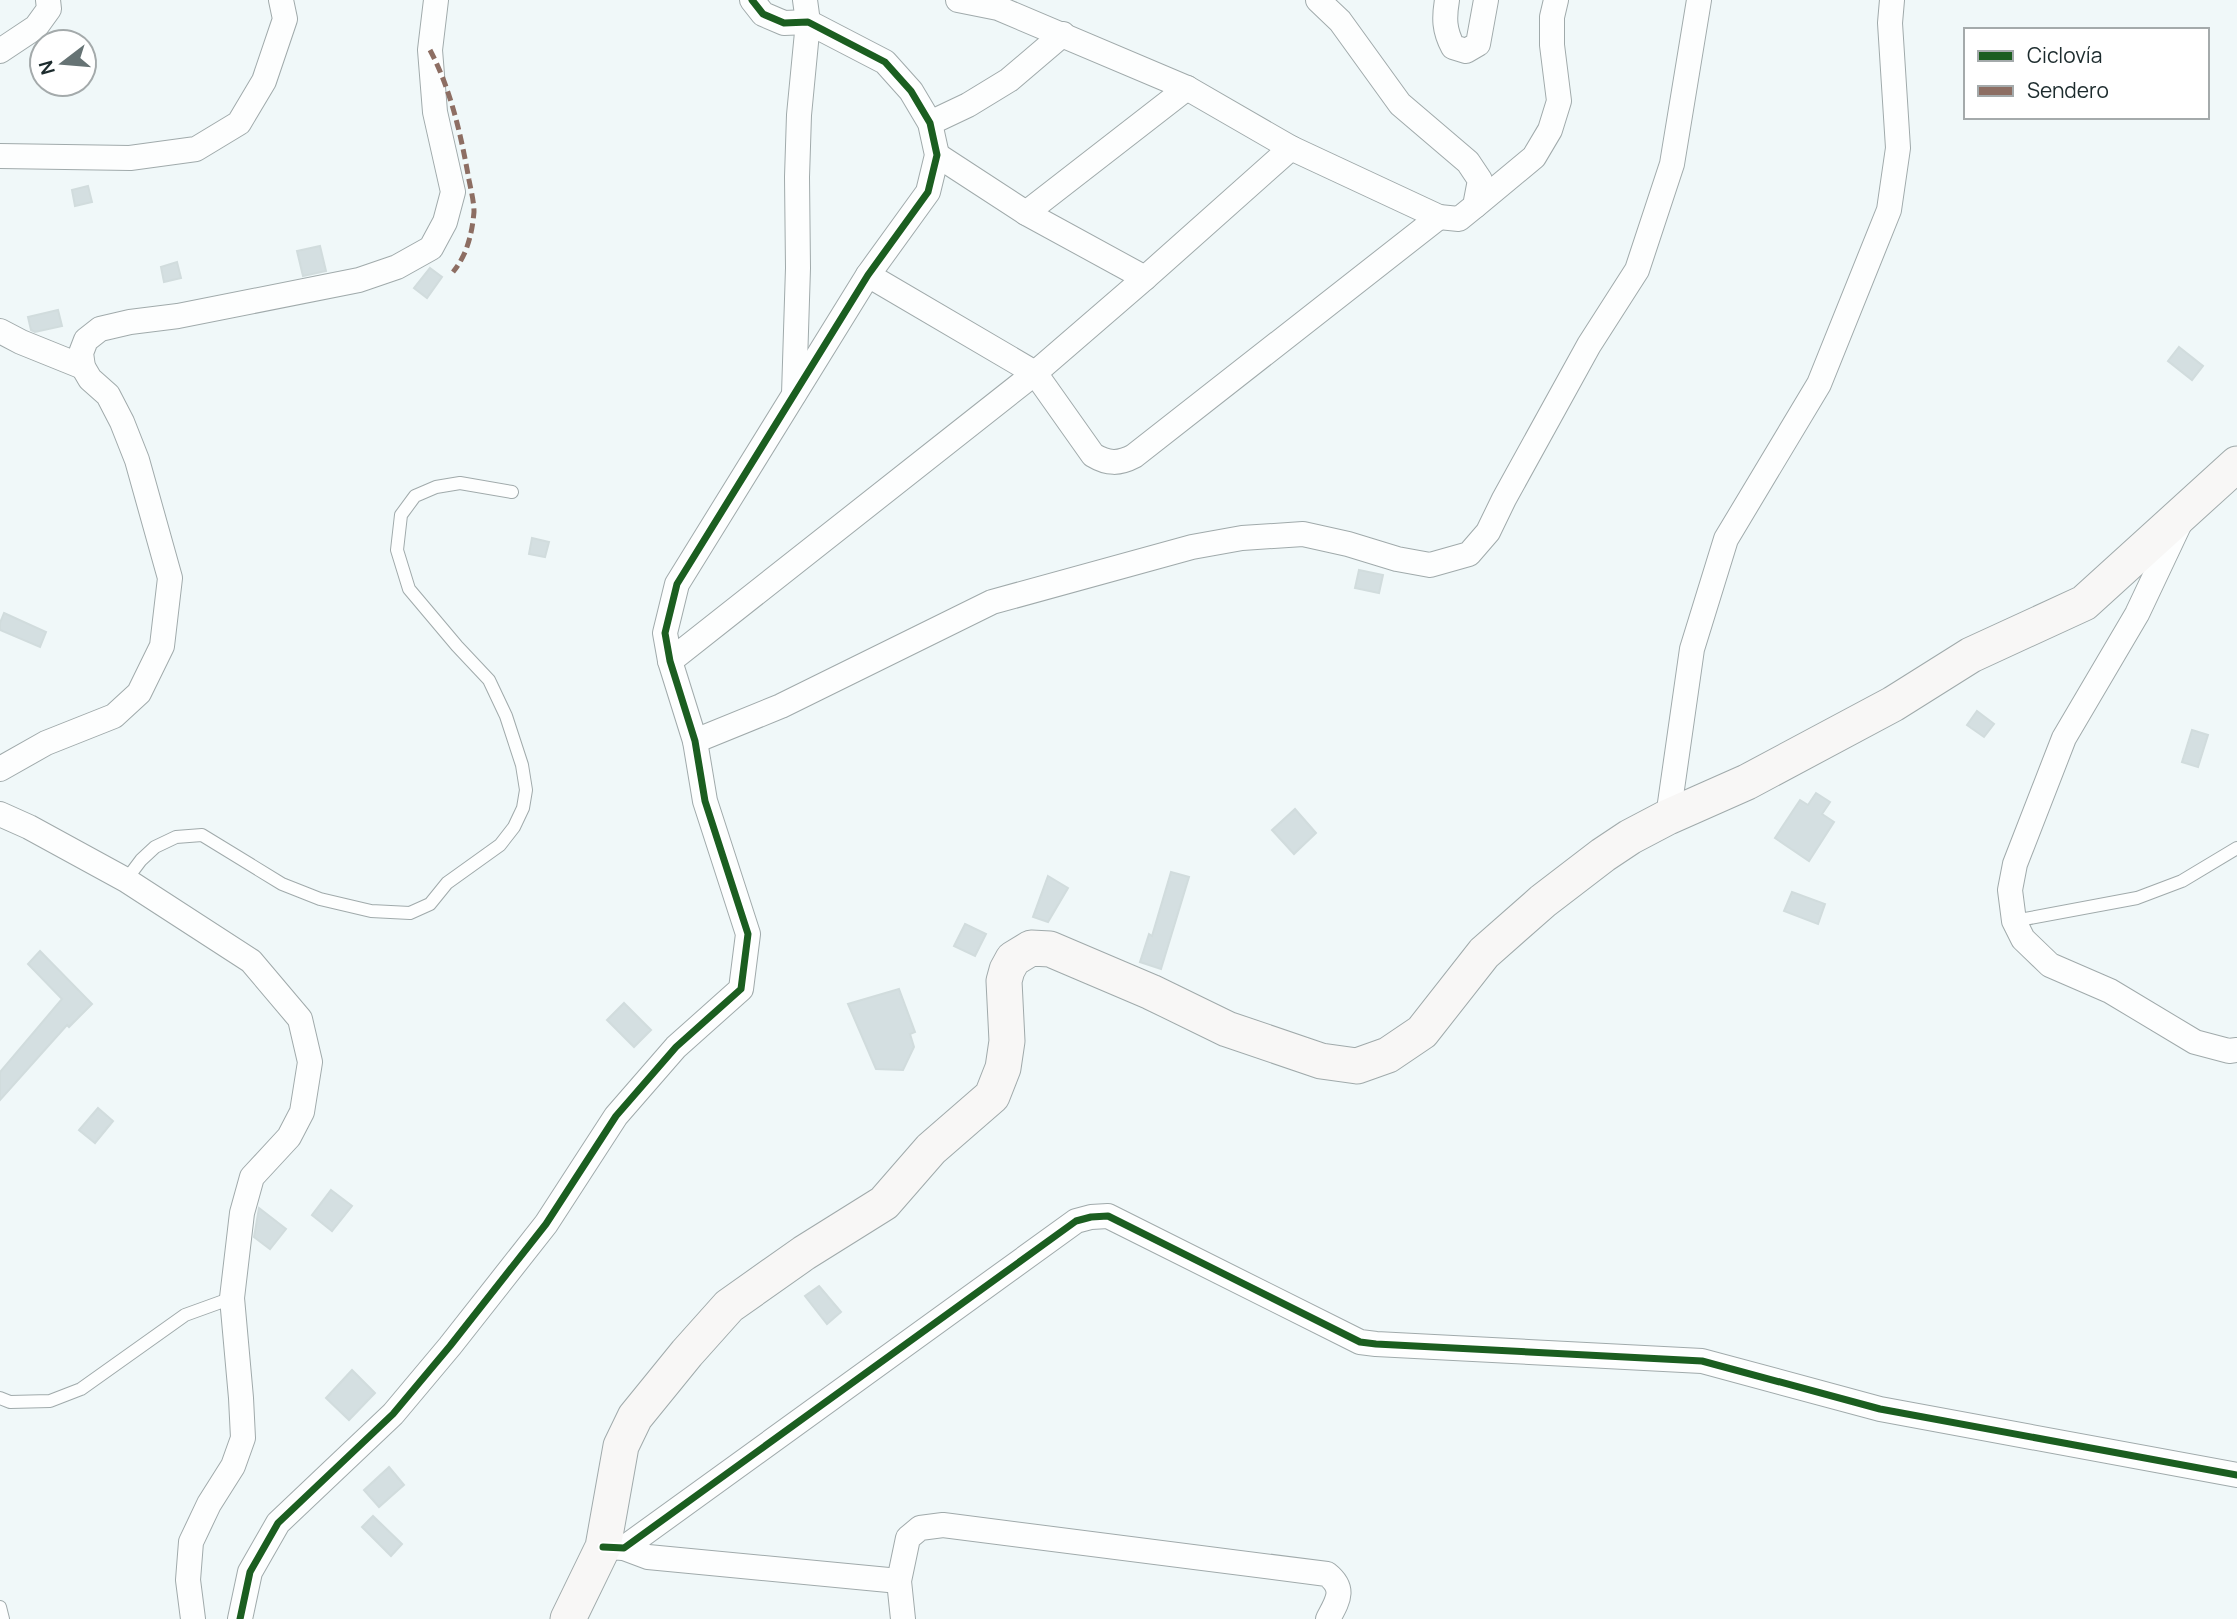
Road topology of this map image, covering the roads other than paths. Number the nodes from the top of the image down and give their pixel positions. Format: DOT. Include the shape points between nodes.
graph roads {
  1 [pos="48,0"];
  2 [pos="281,0"];
  3 [pos="436,0"];
  4 [pos="752,0"];
  5 [pos="958,0"];
  6 [pos="1318,0"];
  7 [pos="1447,0"];
  8 [pos="1486,0"];
  9 [pos="1556,0"];
  10 [pos="1699,0"];
  11 [pos="1892,0"];
  12 [pos="806,11"];
  13 [pos="1063,34"];
  14 [pos="0,51"];
  15 [pos="1187,88"];
  16 [pos="930,123"];
  17 [pos="1291,148"];
  18 [pos="937,155"];
  19 [pos="0,156"];
  20 [pos="1475,206"];
  21 [pos="1026,214"];
  22 [pos="1439,217"];
  23 [pos="868,275"];
  24 [pos="1145,278"];
  25 [pos="0,331"];
  26 [pos="83,367"];
  27 [pos="1035,373"];
  28 [pos="794,395"];
  29 [pos="2237,464"];
  30 [pos="512,492"];
  31 [pos="2186,510"];
  32 [pos="670,661"];
  33 [pos="695,741"];
  34 [pos="0,769"];
  35 [pos="0,814"];
  36 [pos="1668,817"];
  37 [pos="2237,848"];
  38 [pos="126,880"];
  39 [pos="2014,921"];
  40 [pos="2237,1051"];
  41 [pos="232,1298"];
  42 [pos="0,1398"];
  43 [pos="2237,1475"];
  44 [pos="613,1547"];
  45 [pos="899,1581"];
  46 [pos="0,1607"];
  47 [pos="4,1619"];
  48 [pos="192,1619"];
  49 [pos="240,1619"];
  50 [pos="568,1619"];
  51 [pos="903,1619"];
  52 [pos="1328,1619"];
  1 -- 14 [label="street" via="49,9 36,27"];
  2 -- 19 [label="street" via="285,19 264,80 239,123 196,149 130,158"];
  3 -- 26 [label="street" via="430,50 435,112 453,192 431,248 397,267 359,280 100,329 86,340 81,353"];
  4 -- 12 [label="street" via="764,14 784,23"];
  5 -- 13 [label="street" via="998,8"];
  6 -- 20 [label="street" via="1340,22 1400,104 1468,162 1480,180"];
  7 -- 8 [label="street" via="1447,36 1453,47 1466,51 1478,44"];
  9 -- 20 [label="street" via="1552,45 1559,101 1550,130 1534,157"];
  10 -- 33 [label="street" via="1672,164 1637,270 1588,345 1488,532 1469,554 1430,565 1303,534 1192,547 992,602 781,706"];
  11 -- 36 [label="street" via="1898,148 1889,210 1819,384 1726,539 1692,649"];
  12 -- 16 [label="street" via="885,62 911,91"];
  12 -- 28 [label="street" via="797,177"];
  13 -- 15 [label="street"];
  13 -- 16 [label="street" via="1009,80"];
  15 -- 17 [label="street"];
  15 -- 21 [label="street"];
  16 -- 18 [label="street"];
  17 -- 22 [label="street"];
  17 -- 24 [label="street"];
  18 -- 21 [label="street"];
  18 -- 23 [label="street" via="928,192"];
  20 -- 22 [label="street" via="1460,219"];
  21 -- 24 [label="street"];
  22 -- 27 [label="street" via="1124,462 1104,461 1093,454"];
  23 -- 27 [label="street"];
  23 -- 28 [label="street"];
  24 -- 27 [label="street"];
  25 -- 26 [label="street"];
  26 -- 34 [label="street" via="108,395 137,460 170,578 162,646 139,693 114,716 46,743"];
  27 -- 32 [label="street"];
  28 -- 32 [label="street" via="677,584 665,633"];
  29 -- 31 [label="main road"];
  30 -- 38 [label="lane" via="460,483 415,496 401,515 397,550 409,589 489,680 506,716 526,790 523,808 500,845 447,883 430,904 410,913 371,911 320,899 282,884 202,835 176,836 155,847"];
  31 -- 36 [label="main road" via="2084,603 1971,655 1893,704 1768,771"];
  31 -- 39 [label="street" via="2137,614 2064,738 2015,864 2010,890"];
  32 -- 33 [label="street"];
  33 -- 49 [label="street" via="705,801 748,934 741,989 676,1047 616,1116 546,1224 393,1414 278,1523 250,1572"];
  35 -- 38 [label="street"];
  36 -- 44 [label="main road" via="1629,837 1543,901 1484,953 1422,1032 1388,1055 1357,1066 1321,1061 1227,1029 1050,949 1031,948 1013,959 1004,981 1007,1041 1003,1068 992,1096 931,1149 884,1203 729,1306 687,1353 635,1417 621,1446"];
  37 -- 39 [label="lane" via="2182,881 2137,898"];
  38 -- 41 [label="street" via="251,961 300,1019 310,1062 302,1112 289,1137 252,1177 242,1213"];
  39 -- 40 [label="street" via="2022,939 2050,965 2110,991 2195,1042"];
  41 -- 42 [label="lane" via="185,1315 80,1389 50,1401"];
  41 -- 48 [label="street" via="243,1438 233,1466 191,1542"];
  43 -- 44 [label="street" via="1880,1409 1702,1361 1360,1342 1108,1216 1076,1221"];
  44 -- 45 [label="street" via="648,1557"];
  44 -- 50 [label="main road"];
  45 -- 51 [label="street"];
  45 -- 52 [label="street" via="908,1538 920,1528 943,1525 1327,1574 1337,1581 1339,1591"];
  46 -- 47 [label="lane"];
}
